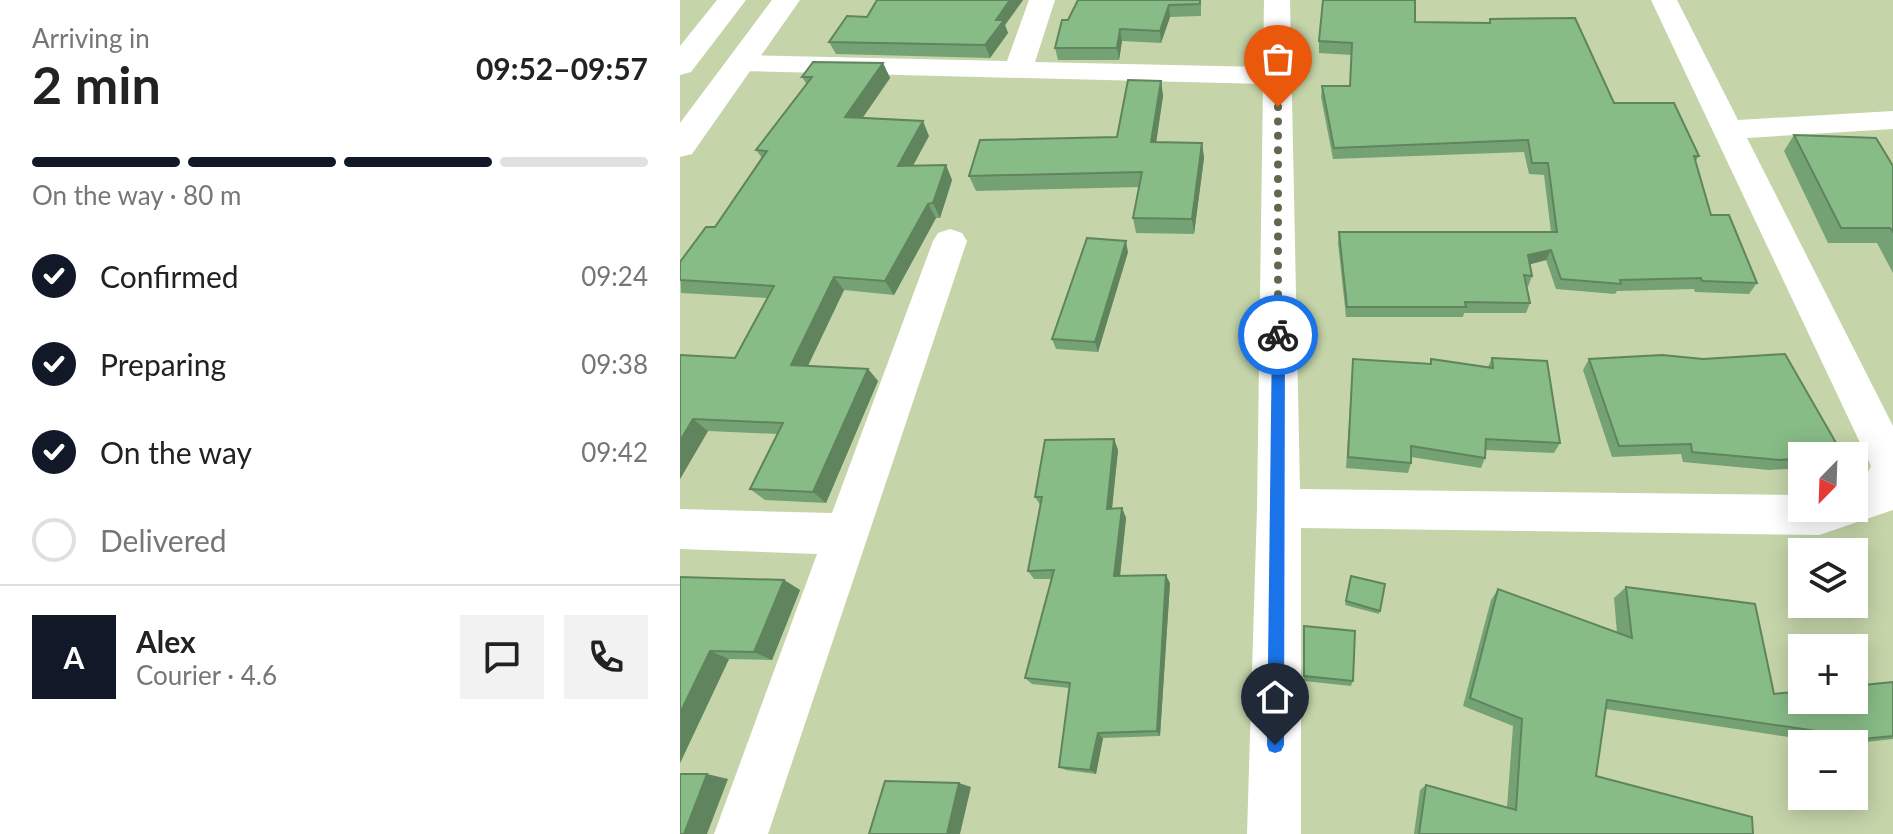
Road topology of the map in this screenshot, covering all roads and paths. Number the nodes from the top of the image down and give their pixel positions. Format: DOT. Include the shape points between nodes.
graph roads {
  1 [pos="732,0"];
  2 [pos="786,0"];
  3 [pos="1042,0"];
  4 [pos="1277,0"];
  5 [pos="1664,0"];
  6 [pos="740,63"];
  7 [pos="680,66"];
  8 [pos="1018,70"];
  9 [pos="1278,76"];
  10 [pos="1893,120"];
  11 [pos="1727,130"];
  12 [pos="680,146"];
  13 [pos="950,241"];
  14 [pos="1868,498"];
  15 [pos="1279,508"];
  16 [pos="1788,515"];
  17 [pos="680,529"];
  18 [pos="844,534"];
  19 [pos="741,834"];
  20 [pos="1274,834"];
  1 -- 7 [label="street"];
  2 -- 6 [label="street"];
  3 -- 8 [label="street"];
  4 -- 9 [label="street"];
  5 -- 11 [label="street"];
  6 -- 8 [label="street"];
  6 -- 12 [label="street"];
  8 -- 9 [label="street"];
  9 -- 15 [label="street"];
  10 -- 11 [label="street"];
  11 -- 14 [label="street" via="1892,466"];
  13 -- 18 [label="street"];
  15 -- 16 [label="street"];
  15 -- 20 [label="street"];
  17 -- 18 [label="street"];
  18 -- 19 [label="street"];
}
